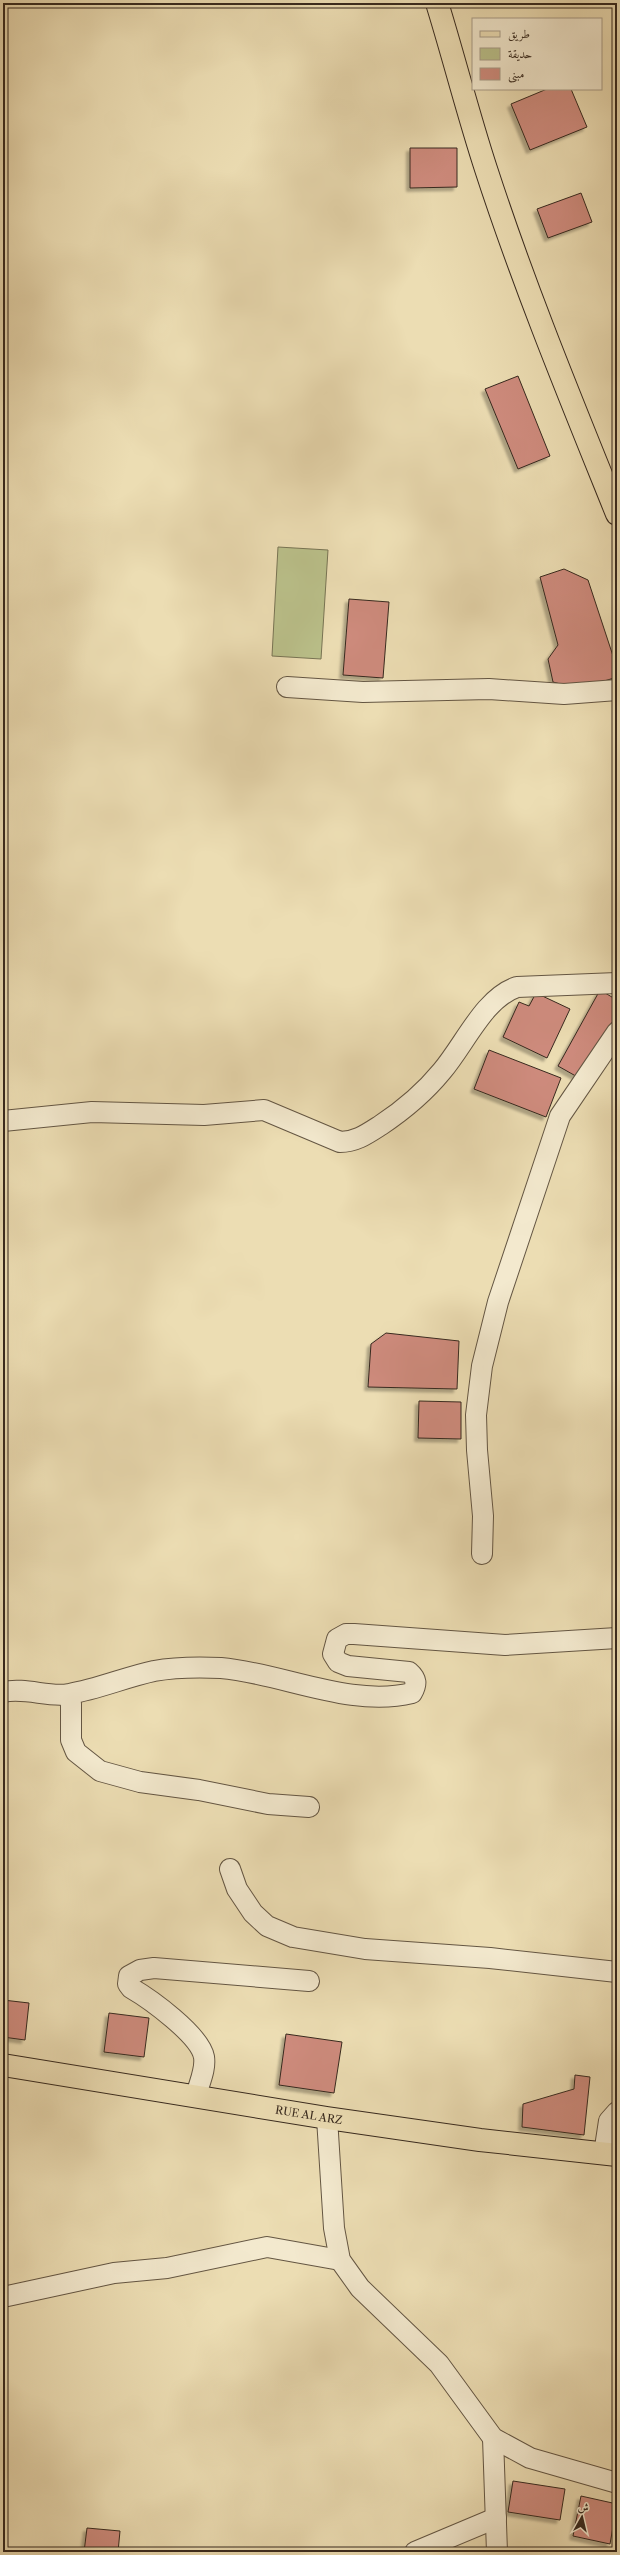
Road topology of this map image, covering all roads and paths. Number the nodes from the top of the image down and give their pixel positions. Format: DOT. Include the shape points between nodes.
graph roads {
  1 [pos="437,3"];
  2 [pos="617,514"];
  3 [pos="287,687"];
  4 [pos="617,690"];
  5 [pos="617,983"];
  6 [pos="617,1032"];
  7 [pos="3,1121"];
  8 [pos="482,1554"];
  9 [pos="617,1638"];
  10 [pos="3,1692"];
  11 [pos="68,1695"];
  12 [pos="309,1807"];
  13 [pos="230,1869"];
  14 [pos="617,1972"];
  15 [pos="309,1981"];
  16 [pos="3,2065"];
  17 [pos="196,2096"];
  18 [pos="617,2112"];
  19 [pos="327,2118"];
  20 [pos="610,2155"];
  21 [pos="340,2260"];
  22 [pos="3,2297"];
  23 [pos="493,2438"];
  24 [pos="617,2483"];
  25 [pos="496,2518"];
  26 [pos="415,2552"];
  27 [pos="497,2552"];
  1 -- 2 [label="main road" via="465,105 503,219"];
  3 -- 4 [label="street" via="363,692 489,689 564,694"];
  5 -- 7 [label="street" via="517,987 505,991 494,999 458,1052 419,1098 365,1136 350,1142 340,1142 264,1110 204,1115 92,1112"];
  6 -- 8 [label="street" via="560,1116 498,1302 482,1366 476,1414 483,1516"];
  9 -- 11 [label="street" via="505,1645 354,1634 337,1639 333,1654 338,1662 348,1666 410,1672 415,1677 416,1686 412,1693 400,1696 370,1696 222,1668 189,1667 156,1671"];
  10 -- 11 [label="street" via="28,1690"];
  11 -- 12 [label="street" via="71,1704 72,1740 76,1752 100,1771 140,1782 199,1790 268,1804"];
  13 -- 14 [label="street" via="236,1889 253,1913 267,1926 293,1937 365,1949 490,1958"];
  15 -- 17 [label="street" via="154,1968 140,1970 129,1976 128,1984 131,1988 167,2013 199,2047 204,2062"];
  16 -- 17 [label="main road, RUE AL ARZ"];
  17 -- 19 [label="main road, RUE AL ARZ"];
  18 -- 20 [label="street" via="609,2121"];
  19 -- 20 [label="main road, RUE AL ARZ"];
  19 -- 21 [label="street" via="334,2228"];
  21 -- 22 [label="street" via="267,2247 167,2268 114,2273"];
  21 -- 23 [label="street" via="360,2288 439,2364"];
  23 -- 24 [label="street" via="530,2458"];
  23 -- 25 [label="street"];
  25 -- 26 [label="street"];
  25 -- 27 [label="street"];
}
